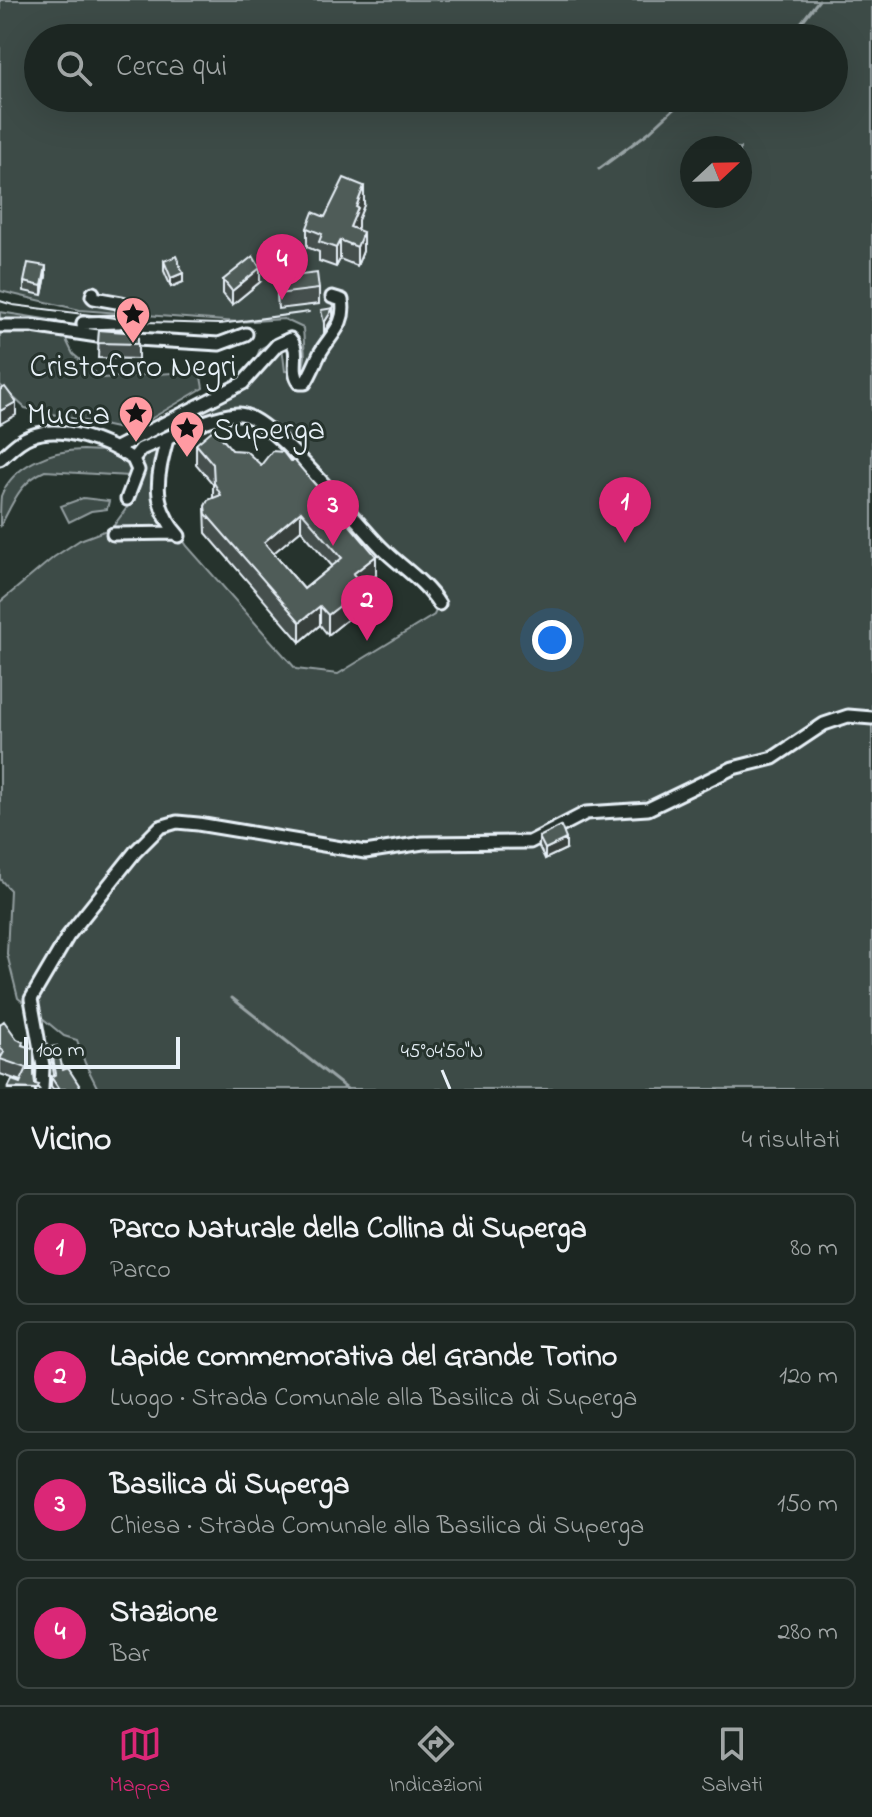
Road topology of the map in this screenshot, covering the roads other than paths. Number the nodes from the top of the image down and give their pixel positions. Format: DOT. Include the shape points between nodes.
graph roads {
  1 [pos="93,293"];
  2 [pos="332,297"];
  3 [pos="123,309"];
  4 [pos="119,322"];
  5 [pos="0,326"];
  6 [pos="84,334"];
  7 [pos="246,334"];
  8 [pos="167,439"];
  9 [pos="116,448"];
  10 [pos="136,455"];
  11 [pos="0,459"];
  12 [pos="136,476"];
  13 [pos="157,477"];
  14 [pos="127,499"];
  15 [pos="113,534"];
  16 [pos="439,604"];
  17 [pos="872,718"];
  18 [pos="42,1089"];
  1 -- 3 [label="street" via="94,298 122,303"];
  2 -- 9 [label="street" via="342,300 338,329 305,383 295,375 296,347 285,340 243,383"];
  4 -- 6 [label="street" via="83,323"];
  5 -- 6 [label="street"];
  6 -- 7 [label="street" via="219,344"];
  8 -- 10 [label="street"];
  8 -- 13 [label="street"];
  8 -- 16 [label="street" via="217,418 252,416"];
  9 -- 10 [label="street"];
  9 -- 11 [label="street" via="55,432 30,436"];
  10 -- 12 [label="street"];
  12 -- 13 [label="street"];
  12 -- 14 [label="street"];
  13 -- 15 [label="street" via="159,504 178,535"];
  17 -- 18 [label="street" via="848,716 824,724 773,758 733,768 648,809 586,813 530,842 423,843 365,852 198,824 160,827 68,936 31,999"];
}
